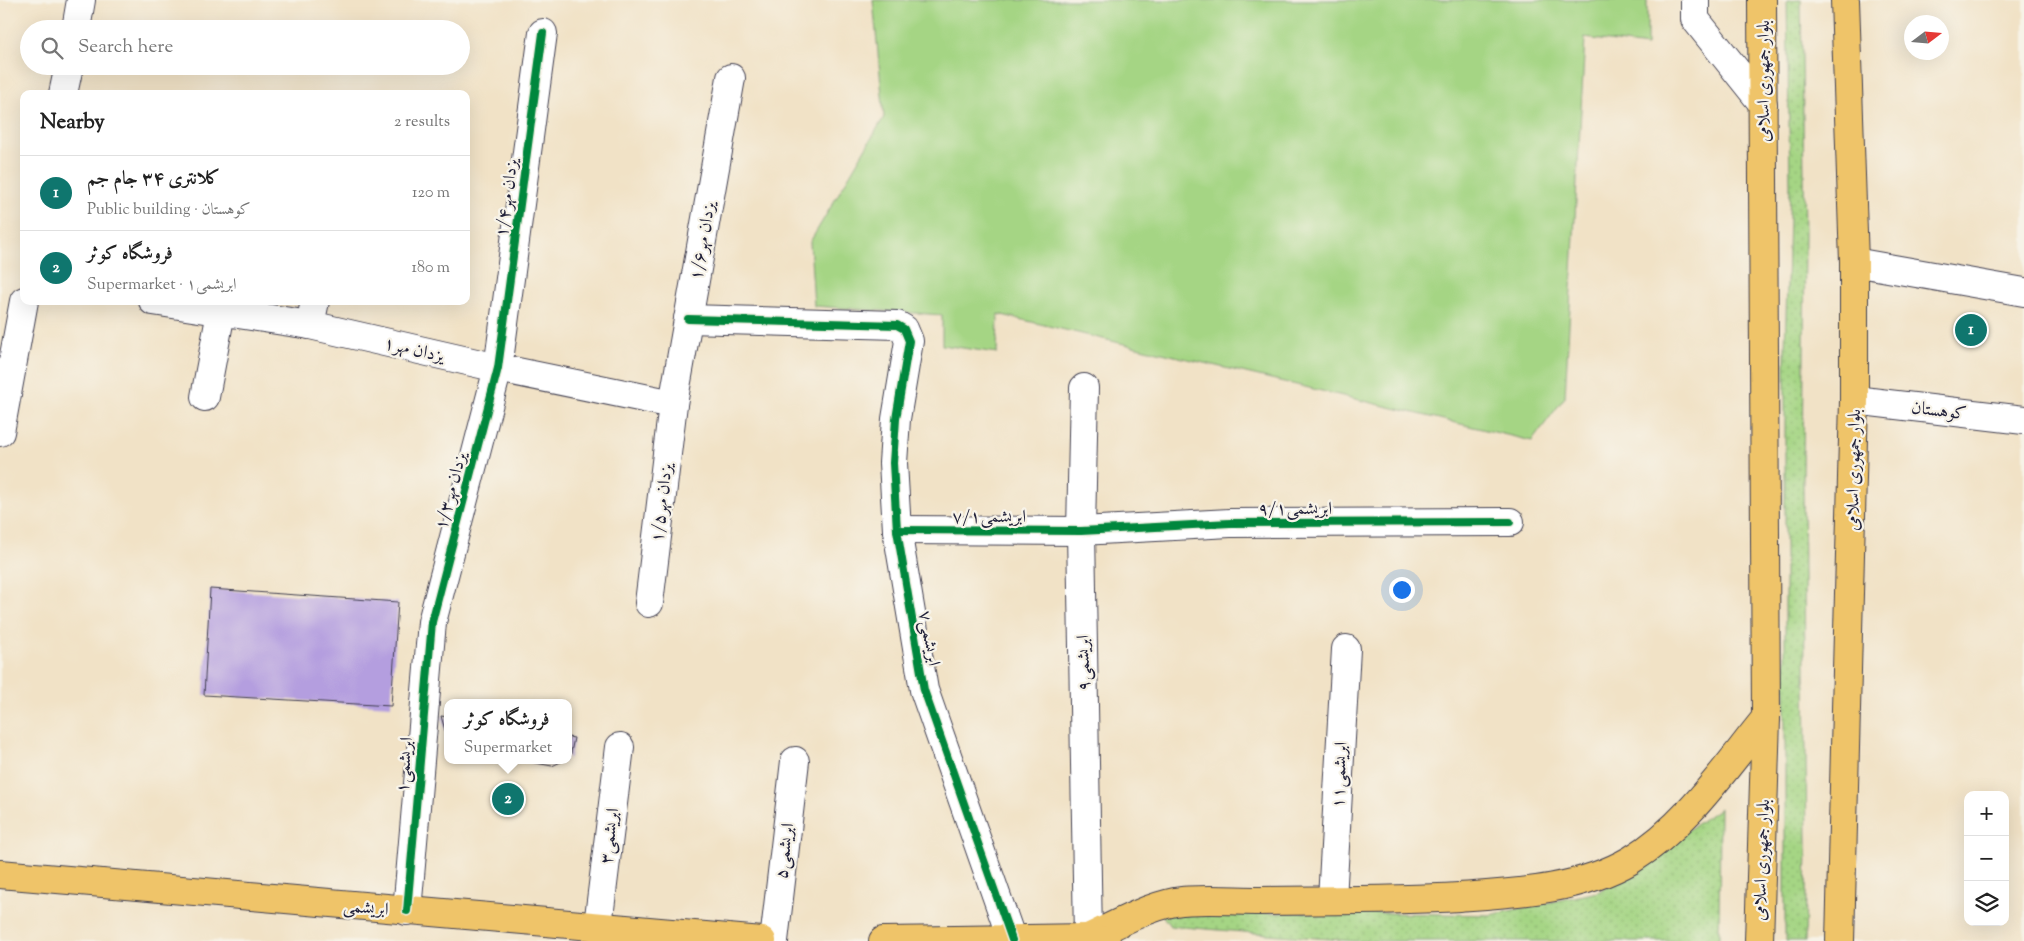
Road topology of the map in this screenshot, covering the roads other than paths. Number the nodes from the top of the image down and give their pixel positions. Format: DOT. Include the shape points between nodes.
graph roads {
  1 [pos="81,0"];
  2 [pos="1695,0"];
  3 [pos="1762,0"];
  4 [pos="1845,0"];
  5 [pos="78,20"];
  6 [pos="543,32"];
  7 [pos="67,75"];
  8 [pos="731,78"];
  9 [pos="65,90"];
  10 [pos="1763,104"];
  11 [pos="1854,262"];
  12 [pos="2024,292"];
  13 [pos="23,305"];
  14 [pos="178,305"];
  15 [pos="221,312"];
  16 [pos="312,313"];
  17 [pos="688,319"];
  18 [pos="7,353"];
  19 [pos="498,368"];
  20 [pos="1084,388"];
  21 [pos="205,397"];
  22 [pos="1854,400"];
  23 [pos="673,404"];
  24 [pos="2024,420"];
  25 [pos="0,432"];
  26 [pos="1510,522"];
  27 [pos="897,530"];
  28 [pos="1081,531"];
  29 [pos="649,603"];
  30 [pos="432,622"];
  31 [pos="1346,649"];
  32 [pos="1766,718"];
  33 [pos="620,747"];
  34 [pos="795,761"];
  35 [pos="0,874"];
  36 [pos="1332,900"];
  37 [pos="407,911"];
  38 [pos="598,925"];
  39 [pos="1097,939"];
  40 [pos="1012,940"];
  41 [pos="762,941"];
  42 [pos="774,941"];
  43 [pos="883,941"];
  44 [pos="1759,941"];
  45 [pos="1840,941"];
  1 -- 5 [label="street"];
  2 -- 10 [label="street" via="1695,19"];
  3 -- 10 [label="main road, بلوار جمهوری اسلامی"];
  4 -- 11 [label="main road, بلوار جمهوری اسلامی"];
  6 -- 19 [label="street, ۱/۴یزدان مهر"];
  7 -- 9 [label="street"];
  8 -- 17 [label="street, ۱/۶یزدان مهر"];
  10 -- 32 [label="main road, بلوار جمهوری اسلامی"];
  11 -- 12 [label="street"];
  11 -- 22 [label="main road, بلوار جمهوری اسلامی"];
  13 -- 18 [label="street"];
  14 -- 15 [label="street, یزدان مهر۱"];
  15 -- 16 [label="street, یزدان مهر۱"];
  15 -- 21 [label="street"];
  16 -- 19 [label="street, یزدان مهر۱"];
  17 -- 23 [label="street, ۱/۶یزدان مهر"];
  17 -- 27 [label="street, ابریشمی۷" via="897,325 904,329 909,341 896,419 893,463"];
  18 -- 25 [label="street"];
  19 -- 23 [label="street, یزدان مهر۱"];
  19 -- 30 [label="street, ۱/۳یزدان مهر"];
  20 -- 28 [label="street, ابریشمی۹"];
  22 -- 24 [label="street, کوهستان"];
  22 -- 45 [label="main road, بلوار جمهوری اسلامی"];
  23 -- 29 [label="street, ۱/۵یزدان مهر"];
  26 -- 28 [label="street, ۹/۱ابریشمی" via="1230,523"];
  27 -- 28 [label="street, ابریشمی۷/۱"];
  27 -- 40 [label="street, ابریشمی۷" via="924,690"];
  28 -- 39 [label="street, ابریشمی۹"];
  30 -- 37 [label="street, ابریشمی۱"];
  31 -- 36 [label="street, ابریشمی۱۱"];
  32 -- 36 [label="main road" via="1693,807 1663,836 1630,860 1592,877 1510,894"];
  32 -- 44 [label="main road, بلوار جمهوری اسلامی"];
  33 -- 38 [label="street, ابریشمی۳"];
  34 -- 42 [label="street, ابریشمی۵"];
  35 -- 37 [label="main road, ابریشمی"];
  36 -- 39 [label="main road" via="1176,902 1125,920"];
  37 -- 38 [label="main road, ابریشمی"];
  38 -- 41 [label="main road, ابریشمی"];
  39 -- 40 [label="main road"];
  40 -- 43 [label="main road"];
}
